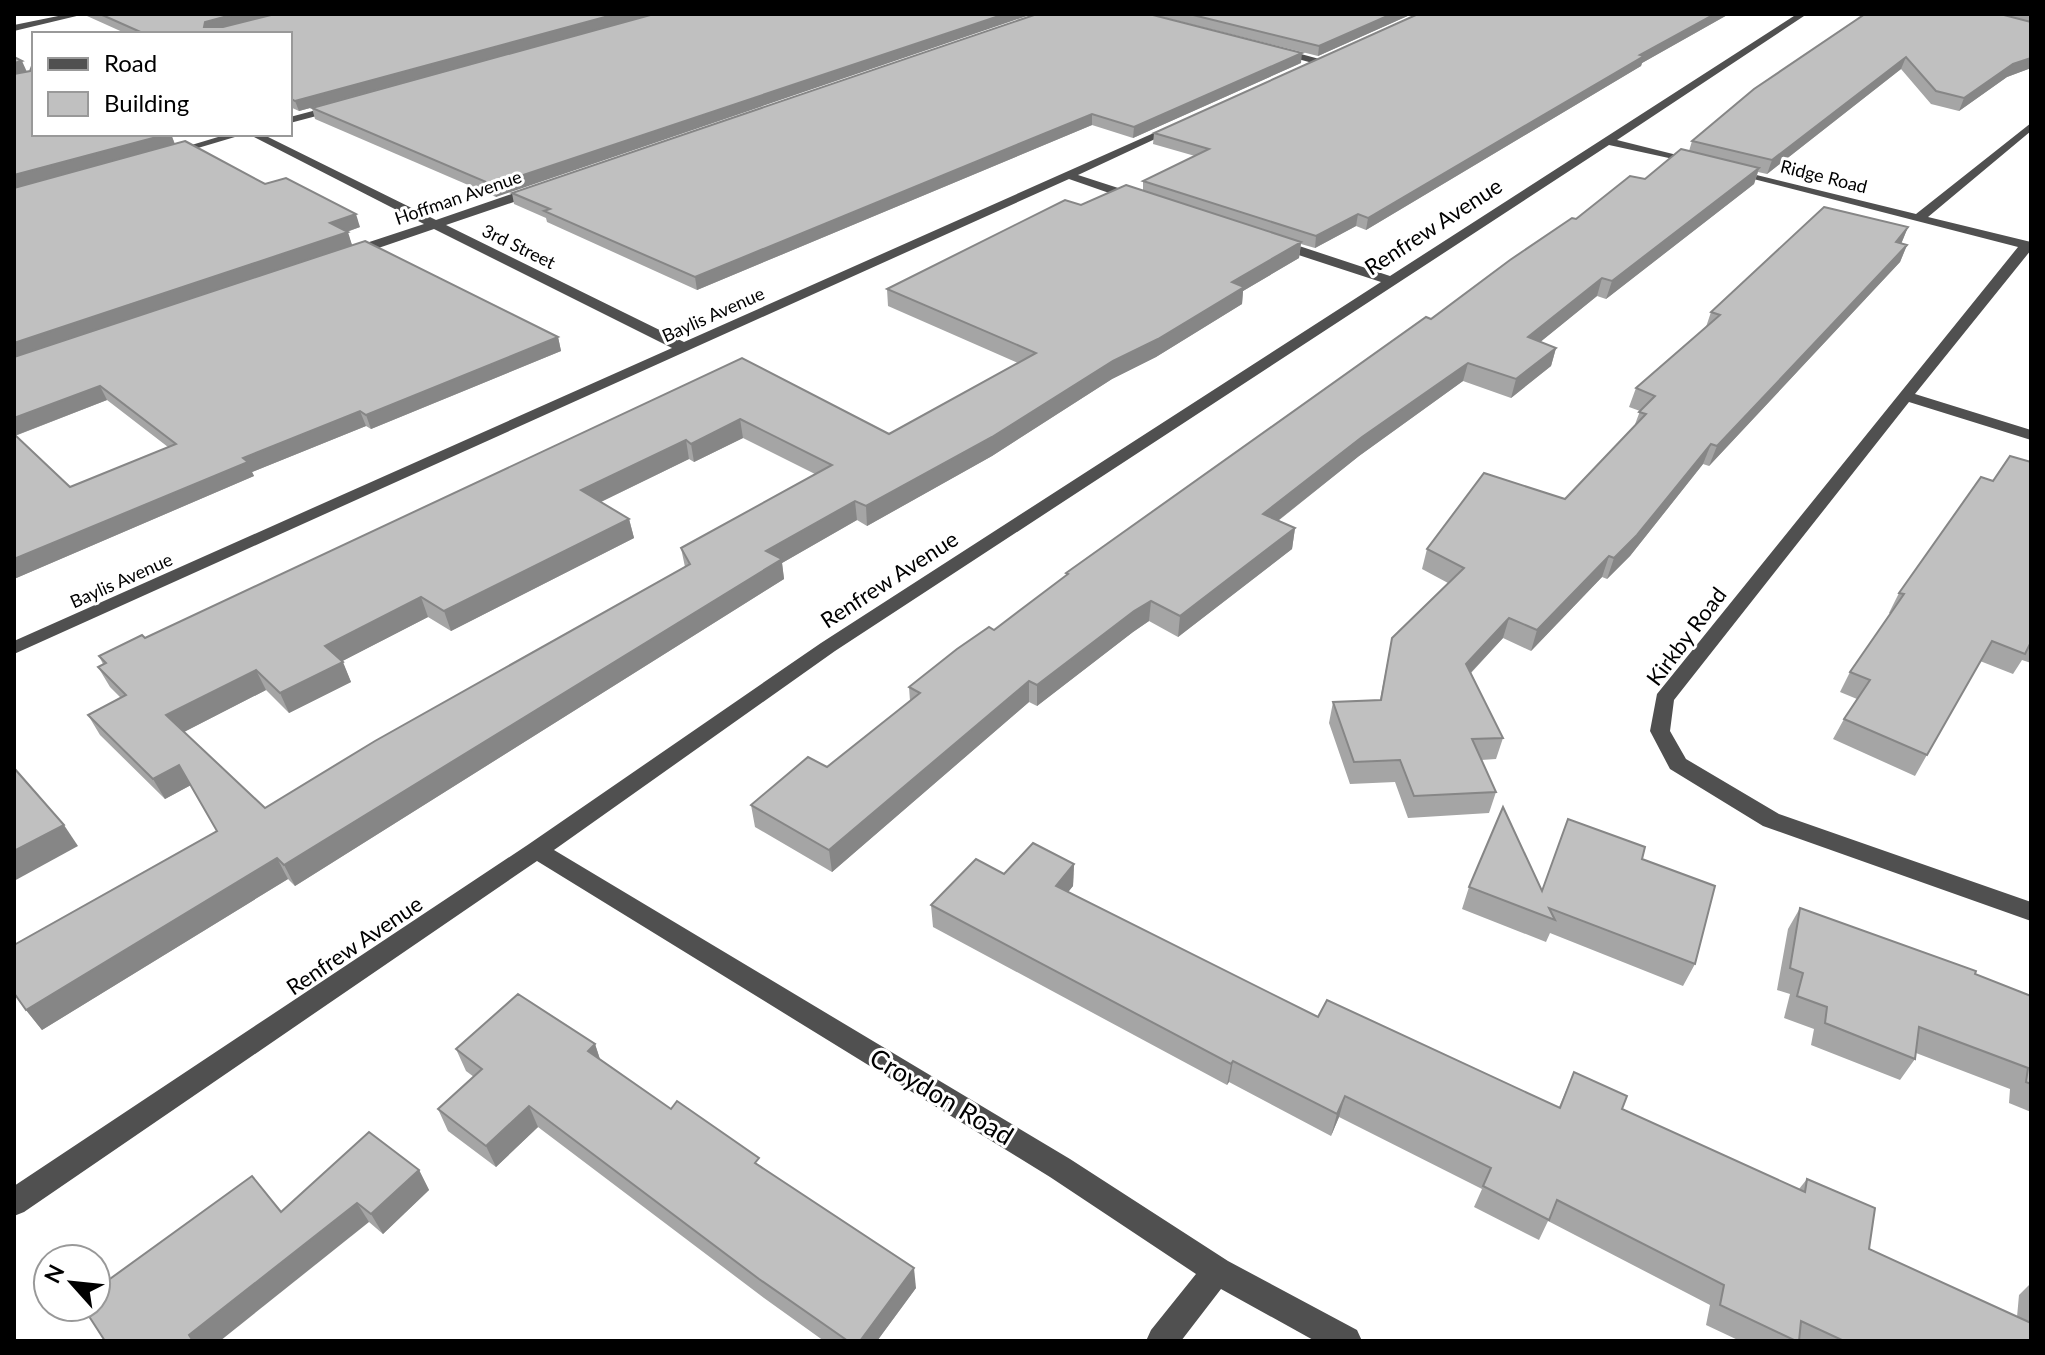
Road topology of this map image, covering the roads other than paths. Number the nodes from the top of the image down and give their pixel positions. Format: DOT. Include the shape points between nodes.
graph roads {
  1 [pos="81,14"];
  2 [pos="1803,14"];
  3 [pos="14,28"];
  4 [pos="1261,47"];
  5 [pos="1293,74"];
  6 [pos="351,103"];
  7 [pos="1195,118"];
  8 [pos="292,119"];
  9 [pos="2031,126"];
  10 [pos="233,136"];
  11 [pos="257,136"];
  12 [pos="1608,141"];
  13 [pos="165,155"];
  14 [pos="1067,175"];
  15 [pos="554,183"];
  16 [pos="1155,204"];
  17 [pos="1919,218"];
  18 [pos="434,224"];
  19 [pos="1259,238"];
  20 [pos="2029,246"];
  21 [pos="344,255"];
  22 [pos="1392,281"];
  23 [pos="682,347"];
  24 [pos="1906,396"];
  25 [pos="2031,435"];
  26 [pos="14,648"];
  27 [pos="537,850"];
  28 [pos="2031,912"];
  29 [pos="14,1202"];
  30 [pos="1217,1271"];
  31 [pos="1162,1341"];
  32 [pos="1346,1341"];
  1 -- 3 [label="street"];
  2 -- 12 [label="street, Renfrew Avenue"];
  4 -- 5 [label="street" via="1327,59"];
  6 -- 8 [label="street"];
  7 -- 14 [label="street, Baylis Avenue"];
  9 -- 17 [label="street"];
  10 -- 13 [label="street"];
  11 -- 18 [label="street, 3rd Street"];
  12 -- 17 [label="street, Ridge Road"];
  12 -- 22 [label="street, Renfrew Avenue"];
  14 -- 16 [label="street"];
  14 -- 23 [label="street, Baylis Avenue"];
  15 -- 18 [label="street, Hoffman Avenue"];
  17 -- 20 [label="street, Ridge Road"];
  18 -- 21 [label="street, Hoffman Avenue"];
  18 -- 23 [label="street, 3rd Street"];
  19 -- 22 [label="street"];
  20 -- 24 [label="street, Kirkby Road"];
  22 -- 27 [label="street, Renfrew Avenue" via="828,647"];
  23 -- 26 [label="street, Baylis Avenue"];
  24 -- 25 [label="street"];
  24 -- 28 [label="street, Kirkby Road" via="1664,699 1660,731 1678,764 1771,820"];
  27 -- 29 [label="street, Renfrew Avenue"];
  27 -- 30 [label="street, Croydon Road" via="1060,1168"];
  30 -- 31 [label="street"];
  30 -- 32 [label="street, Croydon Road"];
}
